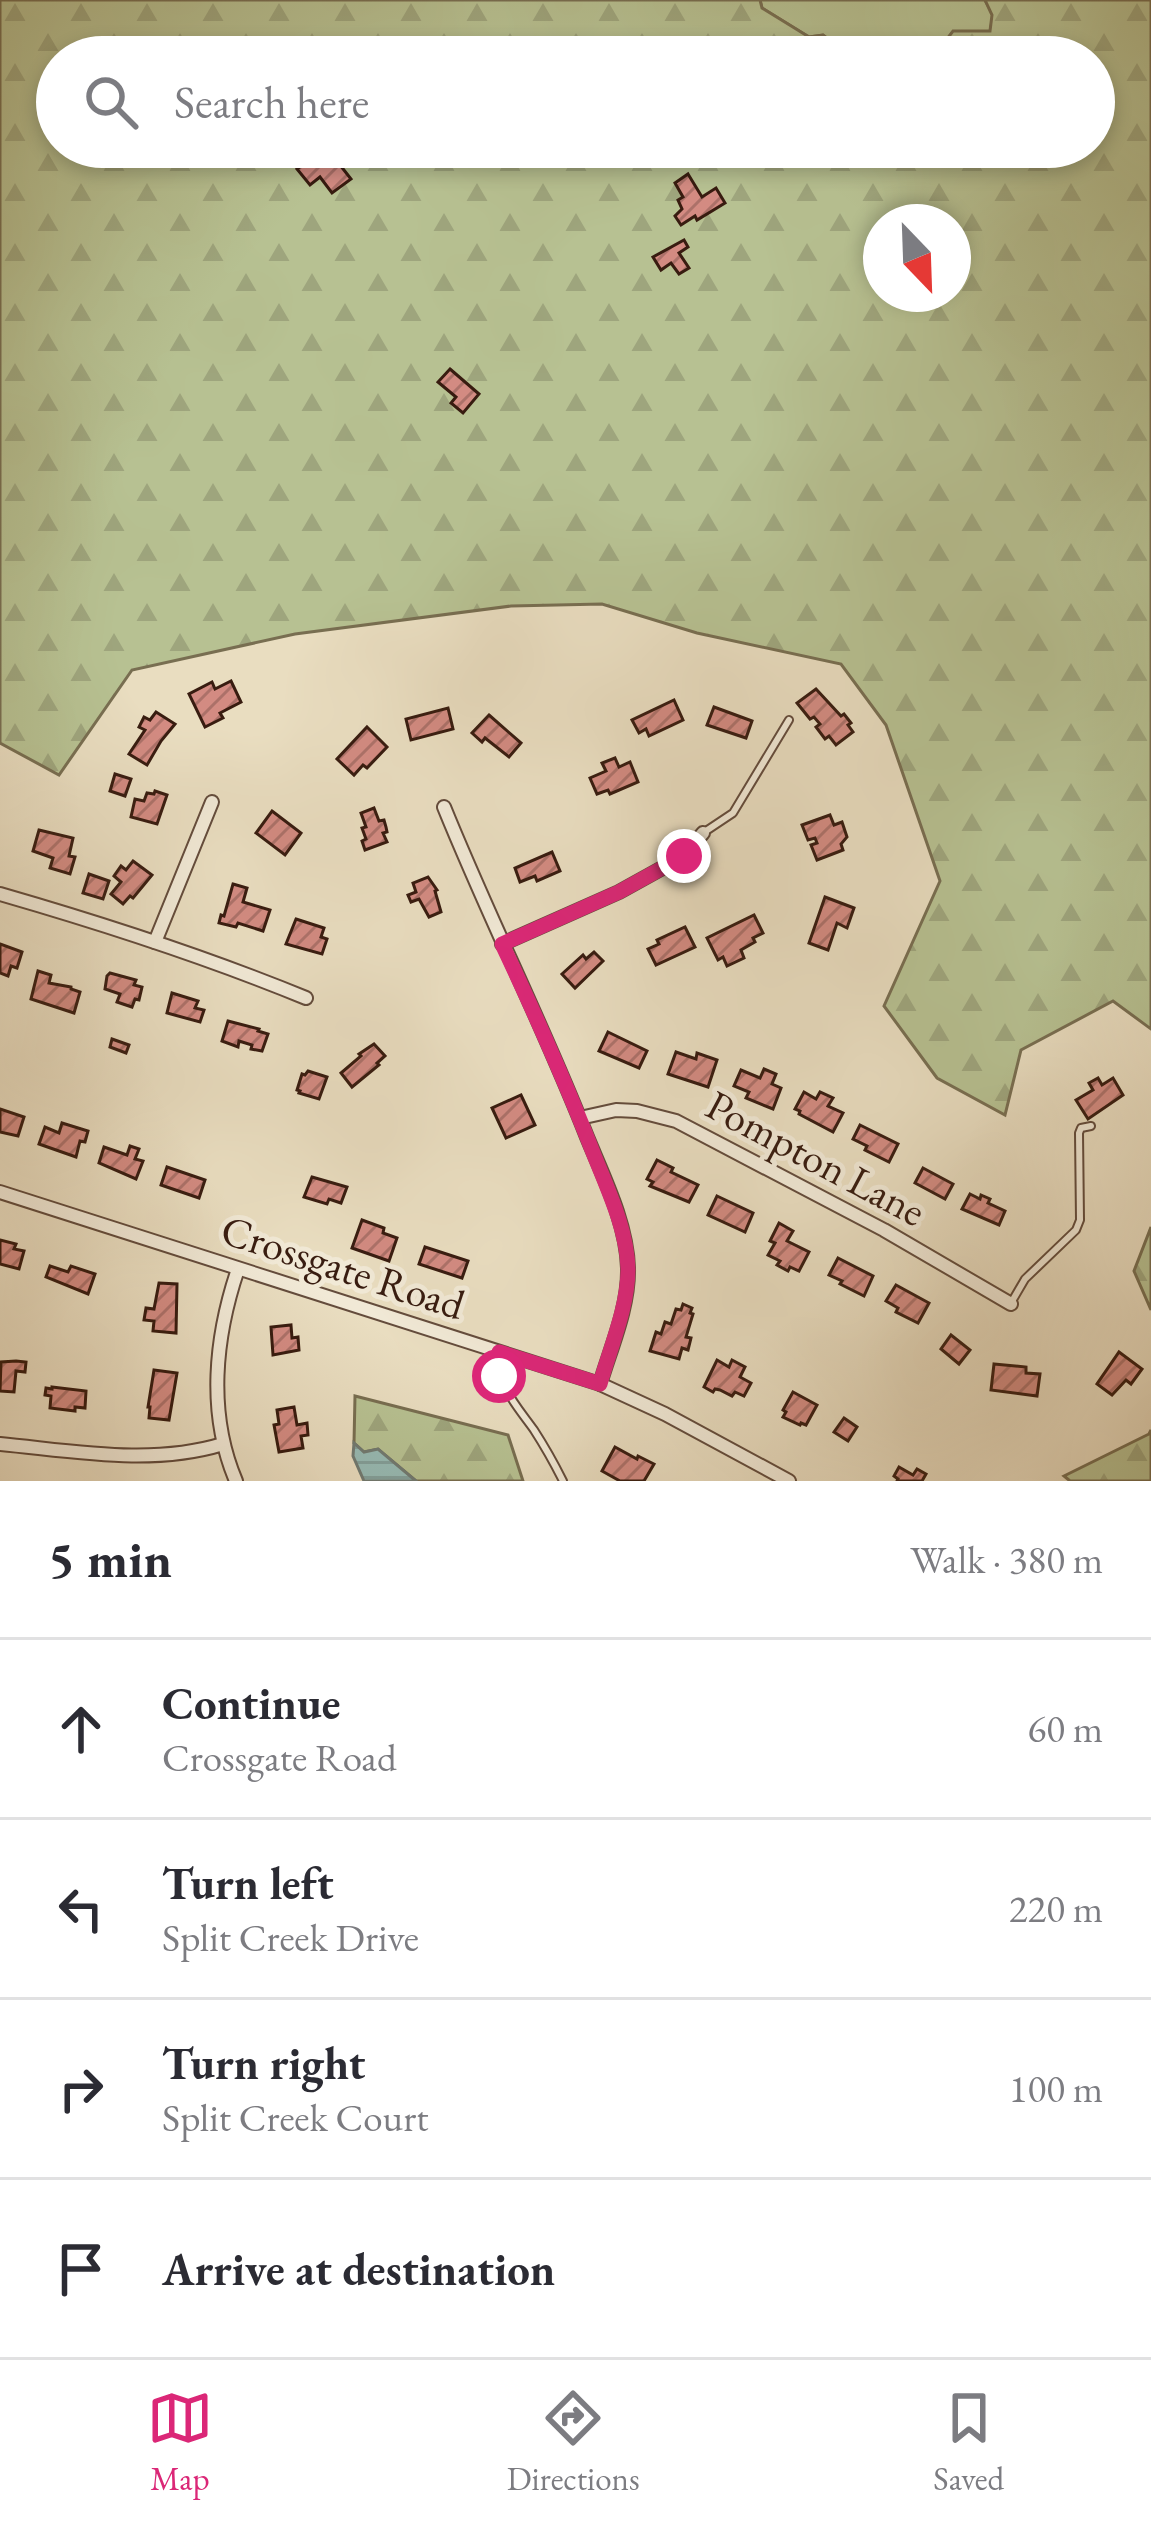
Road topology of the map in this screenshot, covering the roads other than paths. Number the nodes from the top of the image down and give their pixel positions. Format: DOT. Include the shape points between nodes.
graph roads {
  1 [pos="789,720"];
  2 [pos="212,802"];
  3 [pos="444,807"];
  4 [pos="703,833"];
  5 [pos="0,894"];
  6 [pos="155,942"];
  7 [pos="502,944"];
  8 [pos="306,998"];
  9 [pos="580,1118"];
  10 [pos="1091,1126"];
  11 [pos="0,1192"];
  12 [pos="238,1269"];
  13 [pos="1011,1304"];
  14 [pos="499,1352"];
  15 [pos="600,1384"];
  16 [pos="0,1444"];
  17 [pos="223,1444"];
  18 [pos="236,1481"];
  19 [pos="563,1481"];
  20 [pos="790,1481"];
  1 -- 4 [label="lane" via="733,813"];
  2 -- 6 [label="street"];
  3 -- 7 [label="street"];
  4 -- 7 [label="street" via="668,865"];
  5 -- 6 [label="street"];
  6 -- 8 [label="street"];
  7 -- 9 [label="street"];
  9 -- 13 [label="street, Pompton Lane" via="616,1110 676,1121"];
  9 -- 15 [label="street" via="628,1266"];
  10 -- 13 [label="lane" via="1079,1133 1076,1230"];
  11 -- 12 [label="street, Crossgate Road"];
  12 -- 14 [label="street, Crossgate Road"];
  12 -- 17 [label="street" via="219,1354"];
  14 -- 15 [label="street, Crossgate Road"];
  14 -- 19 [label="lane" via="505,1389"];
  15 -- 20 [label="street, Crossgate Road"];
  16 -- 17 [label="street" via="146,1457"];
  17 -- 18 [label="street"];
}
